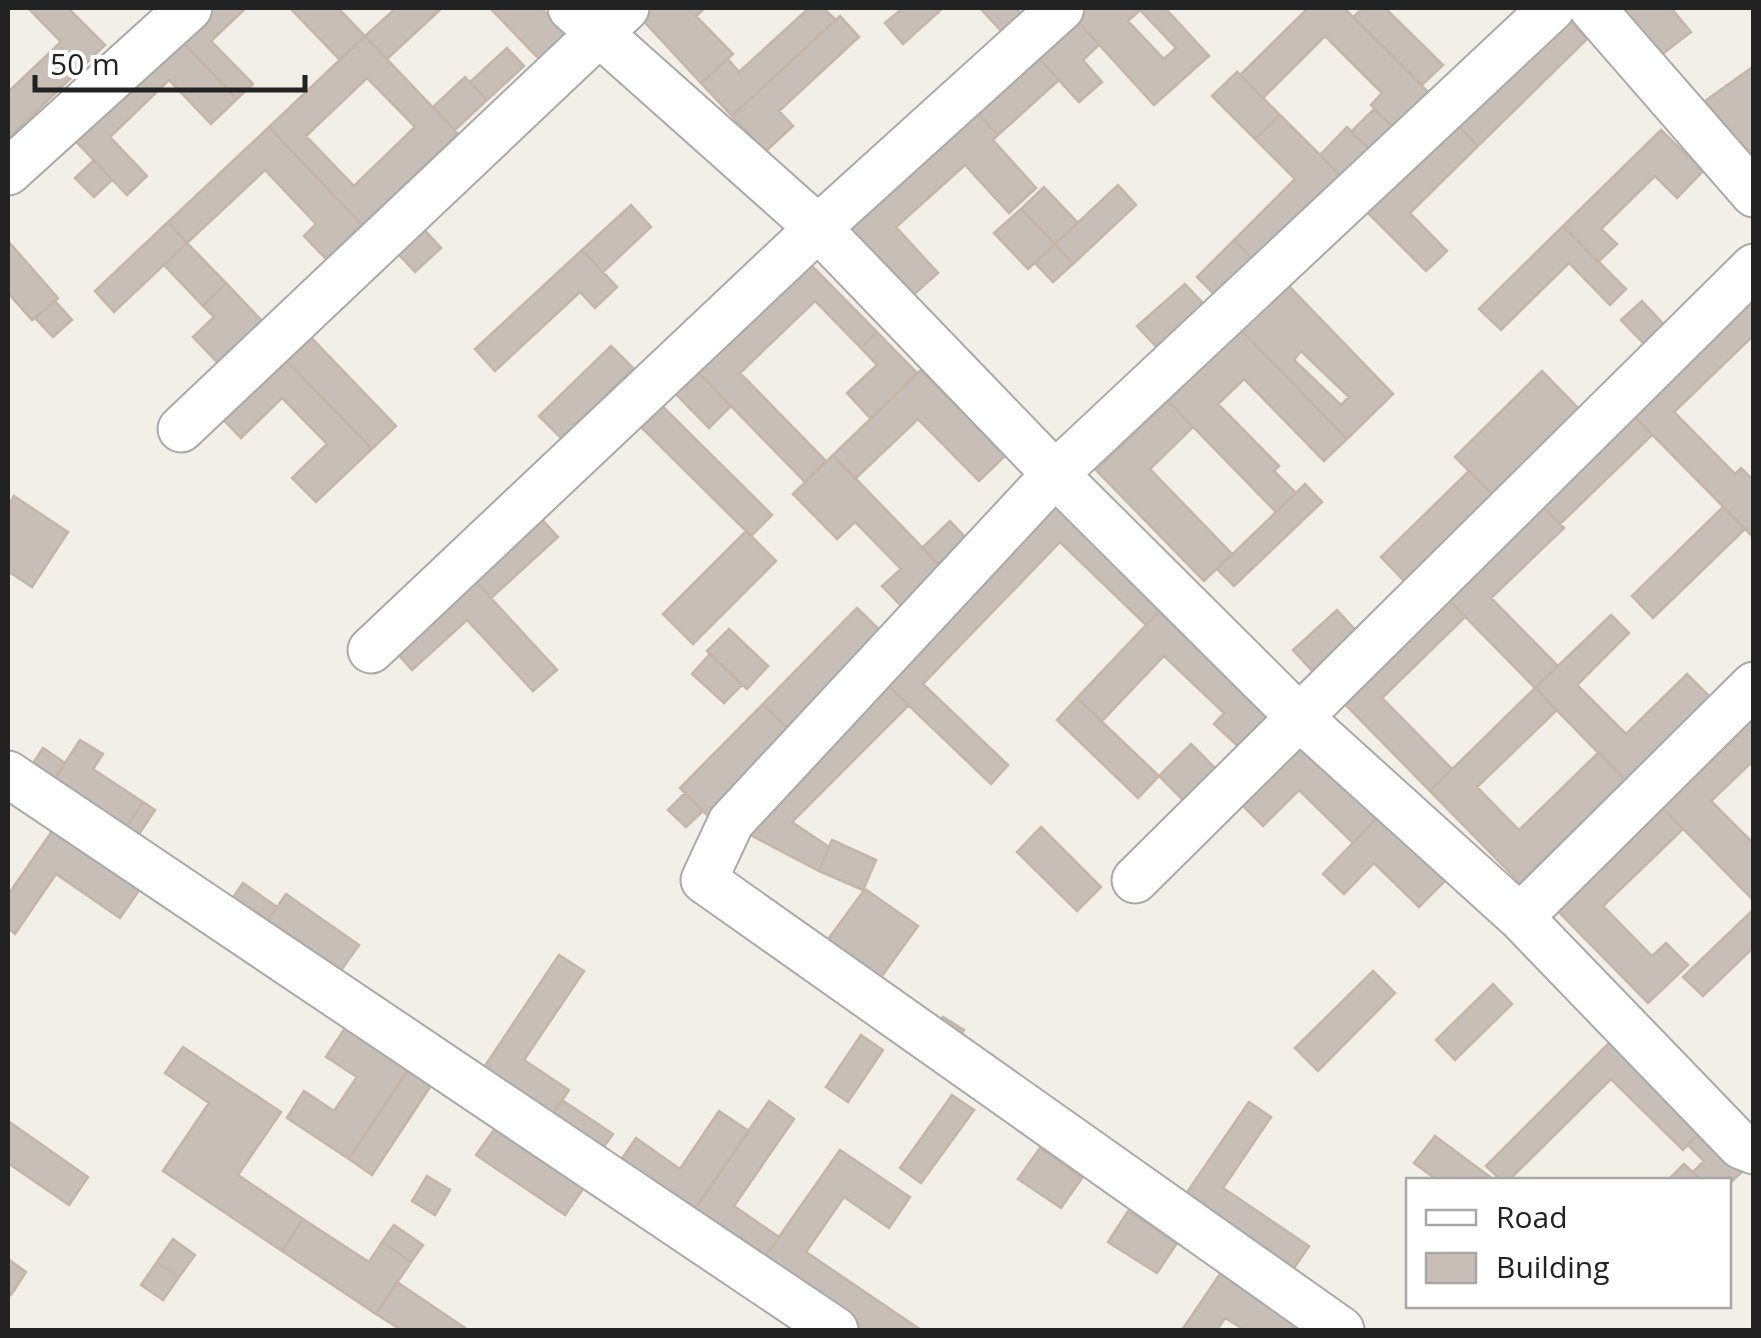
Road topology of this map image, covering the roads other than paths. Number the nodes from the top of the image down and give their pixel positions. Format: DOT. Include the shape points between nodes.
graph roads {
  1 [pos="189,8"];
  2 [pos="1061,8"];
  3 [pos="1552,8"];
  4 [pos="1592,8"];
  5 [pos="599,16"];
  6 [pos="8,172"];
  7 [pos="1754,194"];
  8 [pos="818,228"];
  9 [pos="1754,267"];
  10 [pos="181,430"];
  11 [pos="1055,474"];
  12 [pos="371,650"];
  13 [pos="1754,685"];
  14 [pos="1299,717"];
  15 [pos="8,774"];
  16 [pos="1135,880"];
  17 [pos="1520,917"];
  18 [pos="1754,1151"];
  19 [pos="835,1330"];
  20 [pos="1341,1330"];
  1 -- 6 [label="street"];
  2 -- 8 [label="street"];
  3 -- 11 [label="street"];
  4 -- 7 [label="street"];
  5 -- 8 [label="street"];
  5 -- 10 [label="street"];
  8 -- 11 [label="street"];
  8 -- 12 [label="street"];
  9 -- 14 [label="street"];
  11 -- 14 [label="street"];
  11 -- 20 [label="street" via="731,822 704,880"];
  13 -- 17 [label="street"];
  14 -- 16 [label="street"];
  14 -- 17 [label="street"];
  15 -- 19 [label="street"];
  17 -- 18 [label="street" via="1741,1146"];
}
